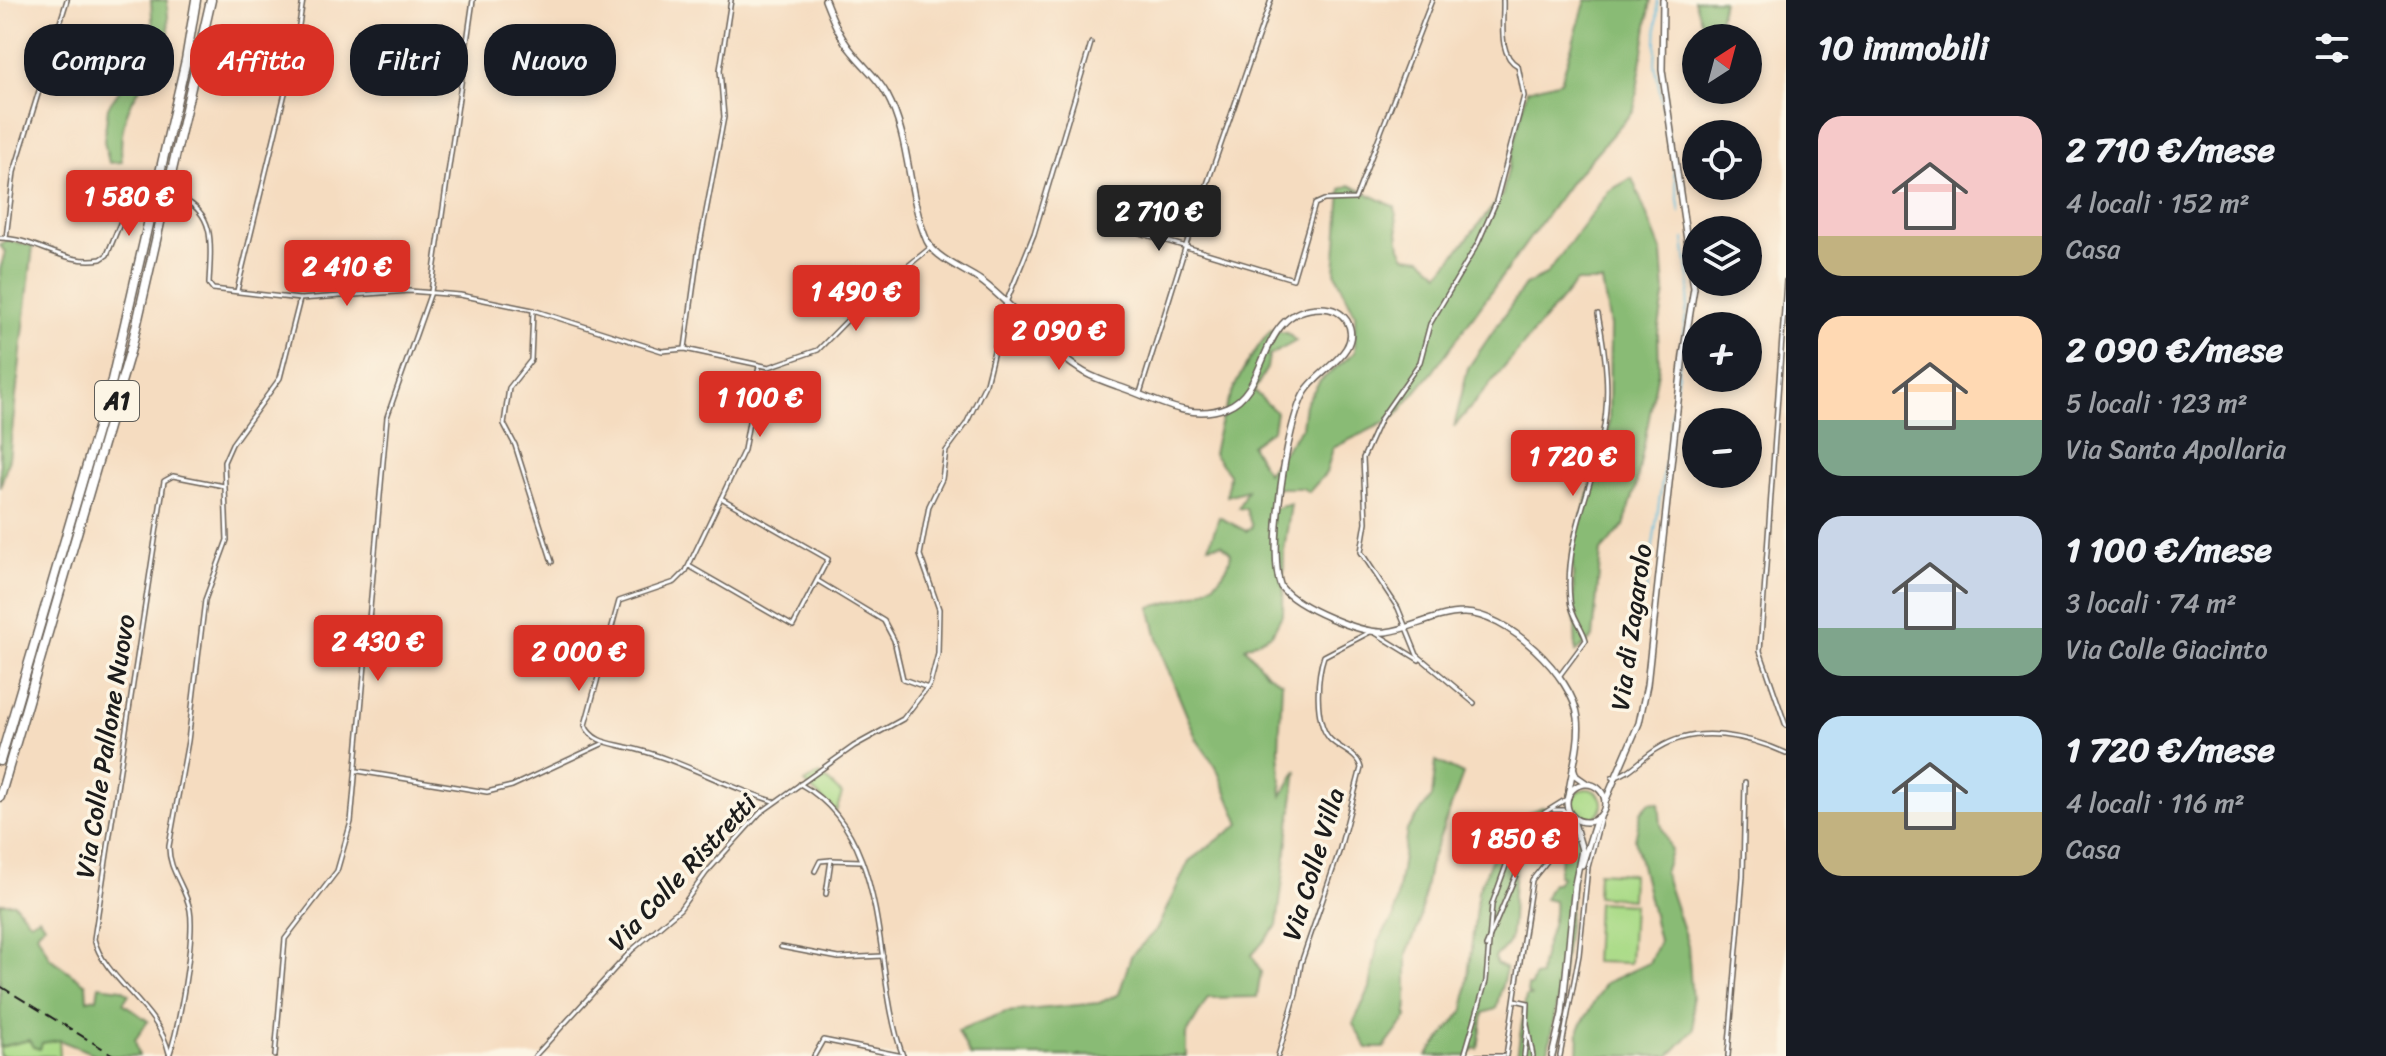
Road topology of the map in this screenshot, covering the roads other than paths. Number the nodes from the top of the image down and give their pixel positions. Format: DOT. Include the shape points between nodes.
graph roads {
  1 [pos="67,0"];
  2 [pos="196,0"];
  3 [pos="211,0"];
  4 [pos="303,0"];
  5 [pos="473,0"];
  6 [pos="731,0"];
  7 [pos="825,0"];
  8 [pos="1271,0"];
  9 [pos="1432,0"];
  10 [pos="1503,0"];
  11 [pos="1663,0"];
  12 [pos="299,24"];
  13 [pos="1091,43"];
  14 [pos="284,96"];
  15 [pos="1140,233"];
  16 [pos="0,238"];
  17 [pos="6,238"];
  18 [pos="931,247"];
  19 [pos="1185,247"];
  20 [pos="1786,281"];
  21 [pos="237,291"];
  22 [pos="431,292"];
  23 [pos="300,299"];
  24 [pos="1006,303"];
  25 [pos="533,310"];
  26 [pos="1598,314"];
  27 [pos="685,349"];
  28 [pos="759,366"];
  29 [pos="1140,393"];
  30 [pos="224,486"];
  31 [pos="721,498"];
  32 [pos="552,562"];
  33 [pos="689,566"];
  34 [pos="818,581"];
  35 [pos="1405,626"];
  36 [pos="1372,631"];
  37 [pos="1429,668"];
  38 [pos="1560,675"];
  39 [pos="928,688"];
  40 [pos="1474,703"];
  41 [pos="1786,726"];
  42 [pos="603,744"];
  43 [pos="1786,753"];
  44 [pos="0,761"];
  45 [pos="1573,764"];
  46 [pos="358,771"];
  47 [pos="1612,778"];
  48 [pos="1745,782"];
  49 [pos="800,784"];
  50 [pos="1593,786"];
  51 [pos="0,797"];
  52 [pos="1568,797"];
  53 [pos="773,801"];
  54 [pos="1605,802"];
  55 [pos="1603,810"];
  56 [pos="1547,813"];
  57 [pos="1572,816"];
  58 [pos="1597,818"];
  59 [pos="831,860"];
  60 [pos="861,861"];
  61 [pos="815,871"];
  62 [pos="1575,884"];
  63 [pos="826,894"];
  64 [pos="1486,946"];
  65 [pos="781,947"];
  66 [pos="883,956"];
  67 [pos="1514,1000"];
  68 [pos="1527,1024"];
  69 [pos="169,1056"];
  70 [pos="275,1056"];
  71 [pos="535,1056"];
  72 [pos="814,1056"];
  73 [pos="903,1056"];
  74 [pos="1278,1056"];
  75 [pos="1464,1056"];
  76 [pos="1477,1056"];
  77 [pos="1504,1056"];
  78 [pos="1524,1056"];
  79 [pos="1533,1056"];
  80 [pos="1552,1056"];
  81 [pos="1560,1056"];
  82 [pos="1728,1056"];
  1 -- 17 [label="street" via="14,172"];
  2 -- 44 [label="highway, A1" via="112,380"];
  3 -- 51 [label="highway, A1" via="132,345"];
  4 -- 12 [label="street"];
  5 -- 22 [label="street"];
  6 -- 27 [label="street" via="720,75 724,117"];
  7 -- 18 [label="street" via="842,38 887,95"];
  8 -- 19 [label="street"];
  9 -- 19 [label="street" via="1355,199 1315,204 1293,279"];
  10 -- 35 [label="street" via="1506,52 1518,67 1525,93 1502,184 1478,243 1430,324 1420,362 1381,418 1363,458 1366,525 1361,549"];
  11 -- 47 [label="street, Via di Zagarolo" via="1662,70 1694,288 1647,685 1639,723"];
  13 -- 24 [label="street, Via Colle Ristretti" via="1034,234"];
  14 -- 21 [label="street"];
  15 -- 19 [label="street"];
  16 -- 17 [label="street"];
  17 -- 21 [label="street, bridge" via="51,253 101,259 131,197 145,189 183,199 198,209 208,221 210,287"];
  18 -- 24 [label="street"];
  18 -- 28 [label="street" via="872,295 818,350 777,366"];
  19 -- 29 [label="street"];
  20 -- 41 [label="street" via="1760,651"];
  21 -- 23 [label="street"];
  22 -- 23 [label="street"];
  22 -- 25 [label="street"];
  22 -- 46 [label="street" via="387,417"];
  23 -- 30 [label="street" via="284,369 264,405 232,444 224,462"];
  24 -- 29 [label="street" via="1079,369"];
  24 -- 39 [label="street, Via Colle Ristretti" via="986,383 946,451 924,527 920,555 939,609 938,654"];
  25 -- 27 [label="street" via="662,351"];
  25 -- 32 [label="street" via="531,360 509,388 504,424"];
  26 -- 38 [label="street" via="1609,384 1606,415 1571,545 1569,595 1586,640"];
  27 -- 28 [label="street"];
  28 -- 31 [label="street" via="744,450"];
  29 -- 36 [label="street" via="1184,411 1227,407 1247,389 1276,331 1288,319 1315,308 1344,316 1351,331 1349,344 1310,384 1295,415 1282,489 1276,577 1284,592 1302,604"];
  30 -- 69 [label="street" via="227,540 205,600 169,846 191,919 182,1008"];
  30 -- 69 [label="street, Via Colle Pallone Nuovo" via="174,476 164,481 94,939 101,956 160,1028"];
  31 -- 33 [label="street"];
  31 -- 34 [label="street" via="828,559"];
  33 -- 34 [label="street" via="792,626"];
  33 -- 42 [label="street" via="679,580 626,596 617,606 585,725"];
  34 -- 39 [label="street" via="882,618 894,640 903,679"];
  35 -- 36 [label="street"];
  35 -- 37 [label="street"];
  35 -- 38 [label="street" via="1473,614 1504,628"];
  36 -- 37 [label="street"];
  36 -- 74 [label="street, Via Colle Villa" via="1324,656 1320,668 1324,729 1358,759 1361,768"];
  37 -- 40 [label="street"];
  38 -- 45 [label="street" via="1578,718"];
  39 -- 49 [label="street, Via Colle Ristretti" via="903,719"];
  42 -- 46 [label="street" via="512,786 487,792"];
  42 -- 53 [label="street" via="683,763 738,791"];
  43 -- 47 [label="street" via="1742,739 1691,736 1659,747 1627,774"];
  45 -- 50 [label="street" via="1579,779"];
  45 -- 52 [label="street"];
  46 -- 70 [label="street" via="337,871 285,939"];
  47 -- 50 [label="street"];
  47 -- 54 [label="street, Via di Zagarolo"];
  48 -- 82 [label="street"];
  49 -- 53 [label="street, Via Colle Ristretti"];
  49 -- 60 [label="street" via="837,817"];
  50 -- 52 [label="street" via="1576,787"];
  50 -- 54 [label="street"];
  52 -- 56 [label="street"];
  52 -- 57 [label="street"];
  53 -- 71 [label="street, Via Colle Ristretti" via="680,909 632,950"];
  54 -- 55 [label="street"];
  55 -- 58 [label="street"];
  55 -- 81 [label="street" via="1587,872 1579,955"];
  56 -- 57 [label="street" via="1562,809"];
  56 -- 64 [label="street" via="1529,822 1516,838 1492,904"];
  57 -- 58 [label="street" via="1582,821"];
  57 -- 62 [label="street" via="1582,845"];
  58 -- 62 [label="street"];
  59 -- 60 [label="street"];
  59 -- 61 [label="street" via="820,861"];
  59 -- 63 [label="street"];
  60 -- 66 [label="street"];
  62 -- 80 [label="street"];
  64 -- 67 [label="street" via="1527,854 1536,841 1548,837 1556,849 1535,875"];
  64 -- 75 [label="street" via="1485,983"];
  65 -- 66 [label="street" via="843,959"];
  66 -- 73 [label="street" via="890,1013"];
  67 -- 68 [label="street" via="1528,1003"];
  67 -- 77 [label="street"];
  68 -- 78 [label="street"];
  68 -- 79 [label="street"];
  72 -- 73 [label="street" via="823,1040"];
  76 -- 77 [label="street"];
}
